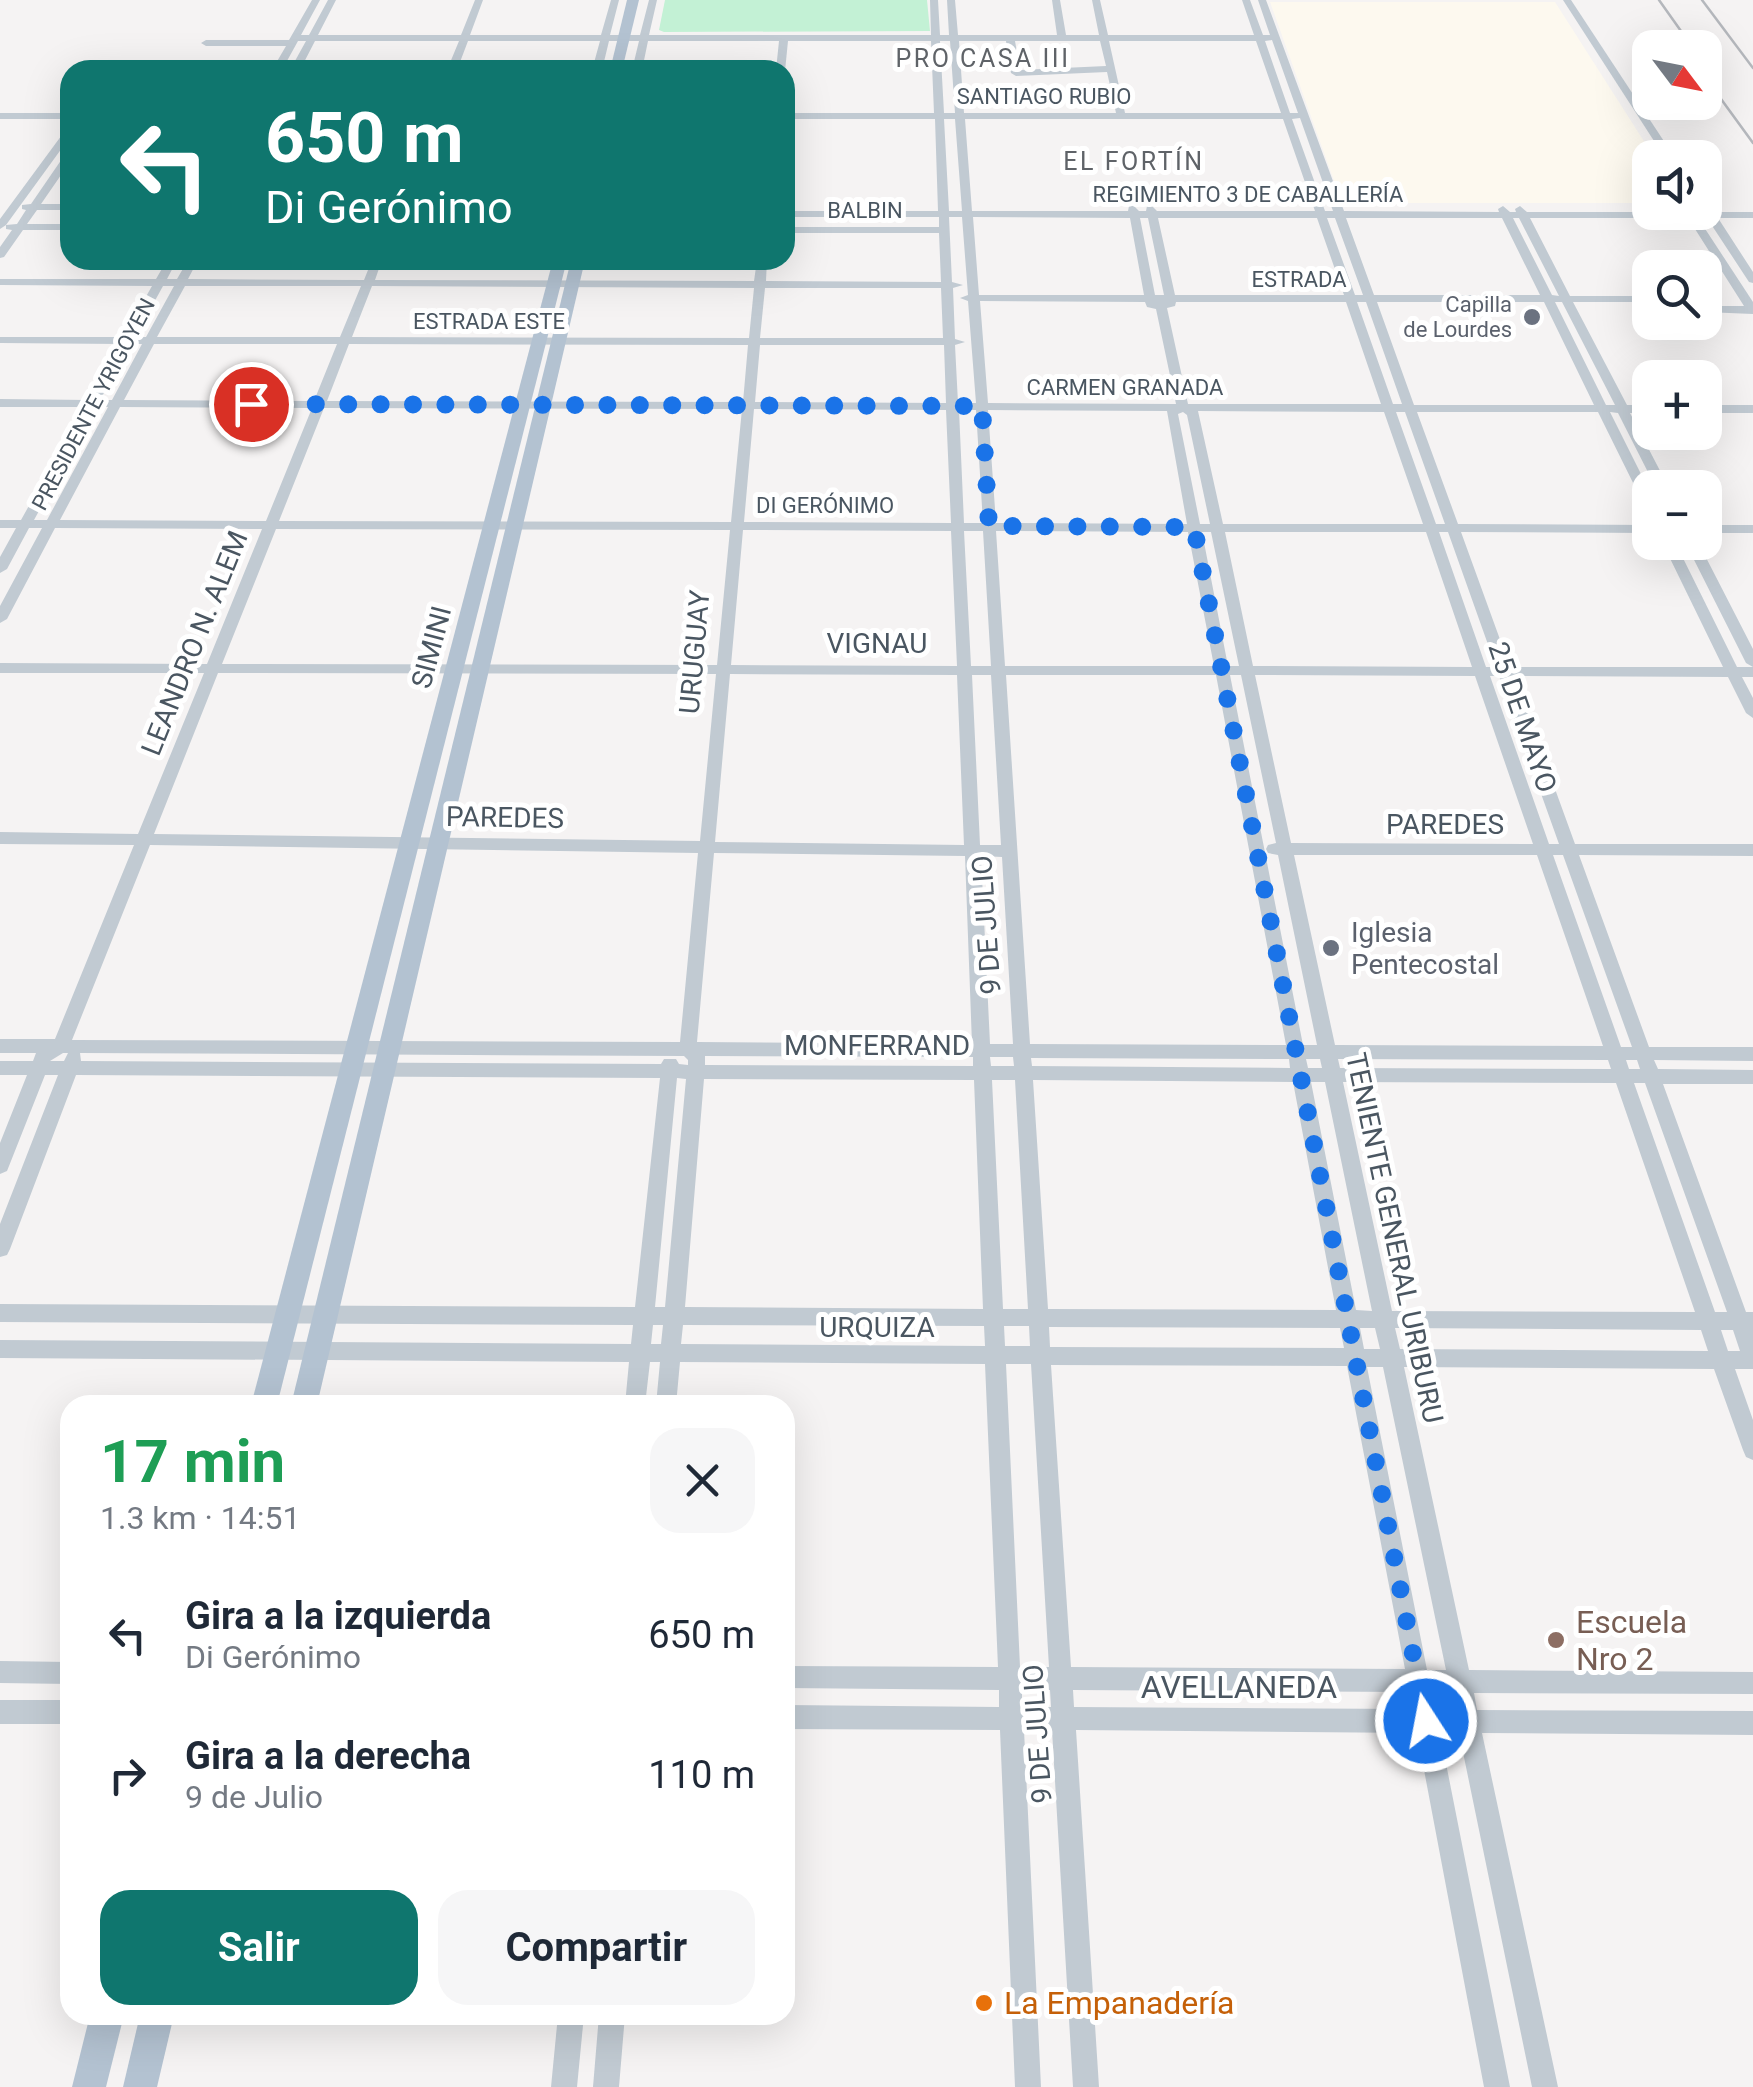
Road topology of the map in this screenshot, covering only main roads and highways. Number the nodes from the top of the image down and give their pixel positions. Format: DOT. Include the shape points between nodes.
graph roads {
  1 [pos="633,0"];
  2 [pos="618,60"];
  3 [pos="558,270"];
  4 [pos="576,270"];
  5 [pos="267,1395"];
  6 [pos="306,1395"];
  7 [pos="104,2025"];
  8 [pos="155,2025"];
  9 [pos="89,2087"];
  10 [pos="140,2087"];
  1 -- 2 [label="main road"];
  3 -- 5 [label="main road, SIMINI"];
  4 -- 6 [label="main road, SIMINI"];
  7 -- 9 [label="main road"];
  8 -- 10 [label="main road"];
}
